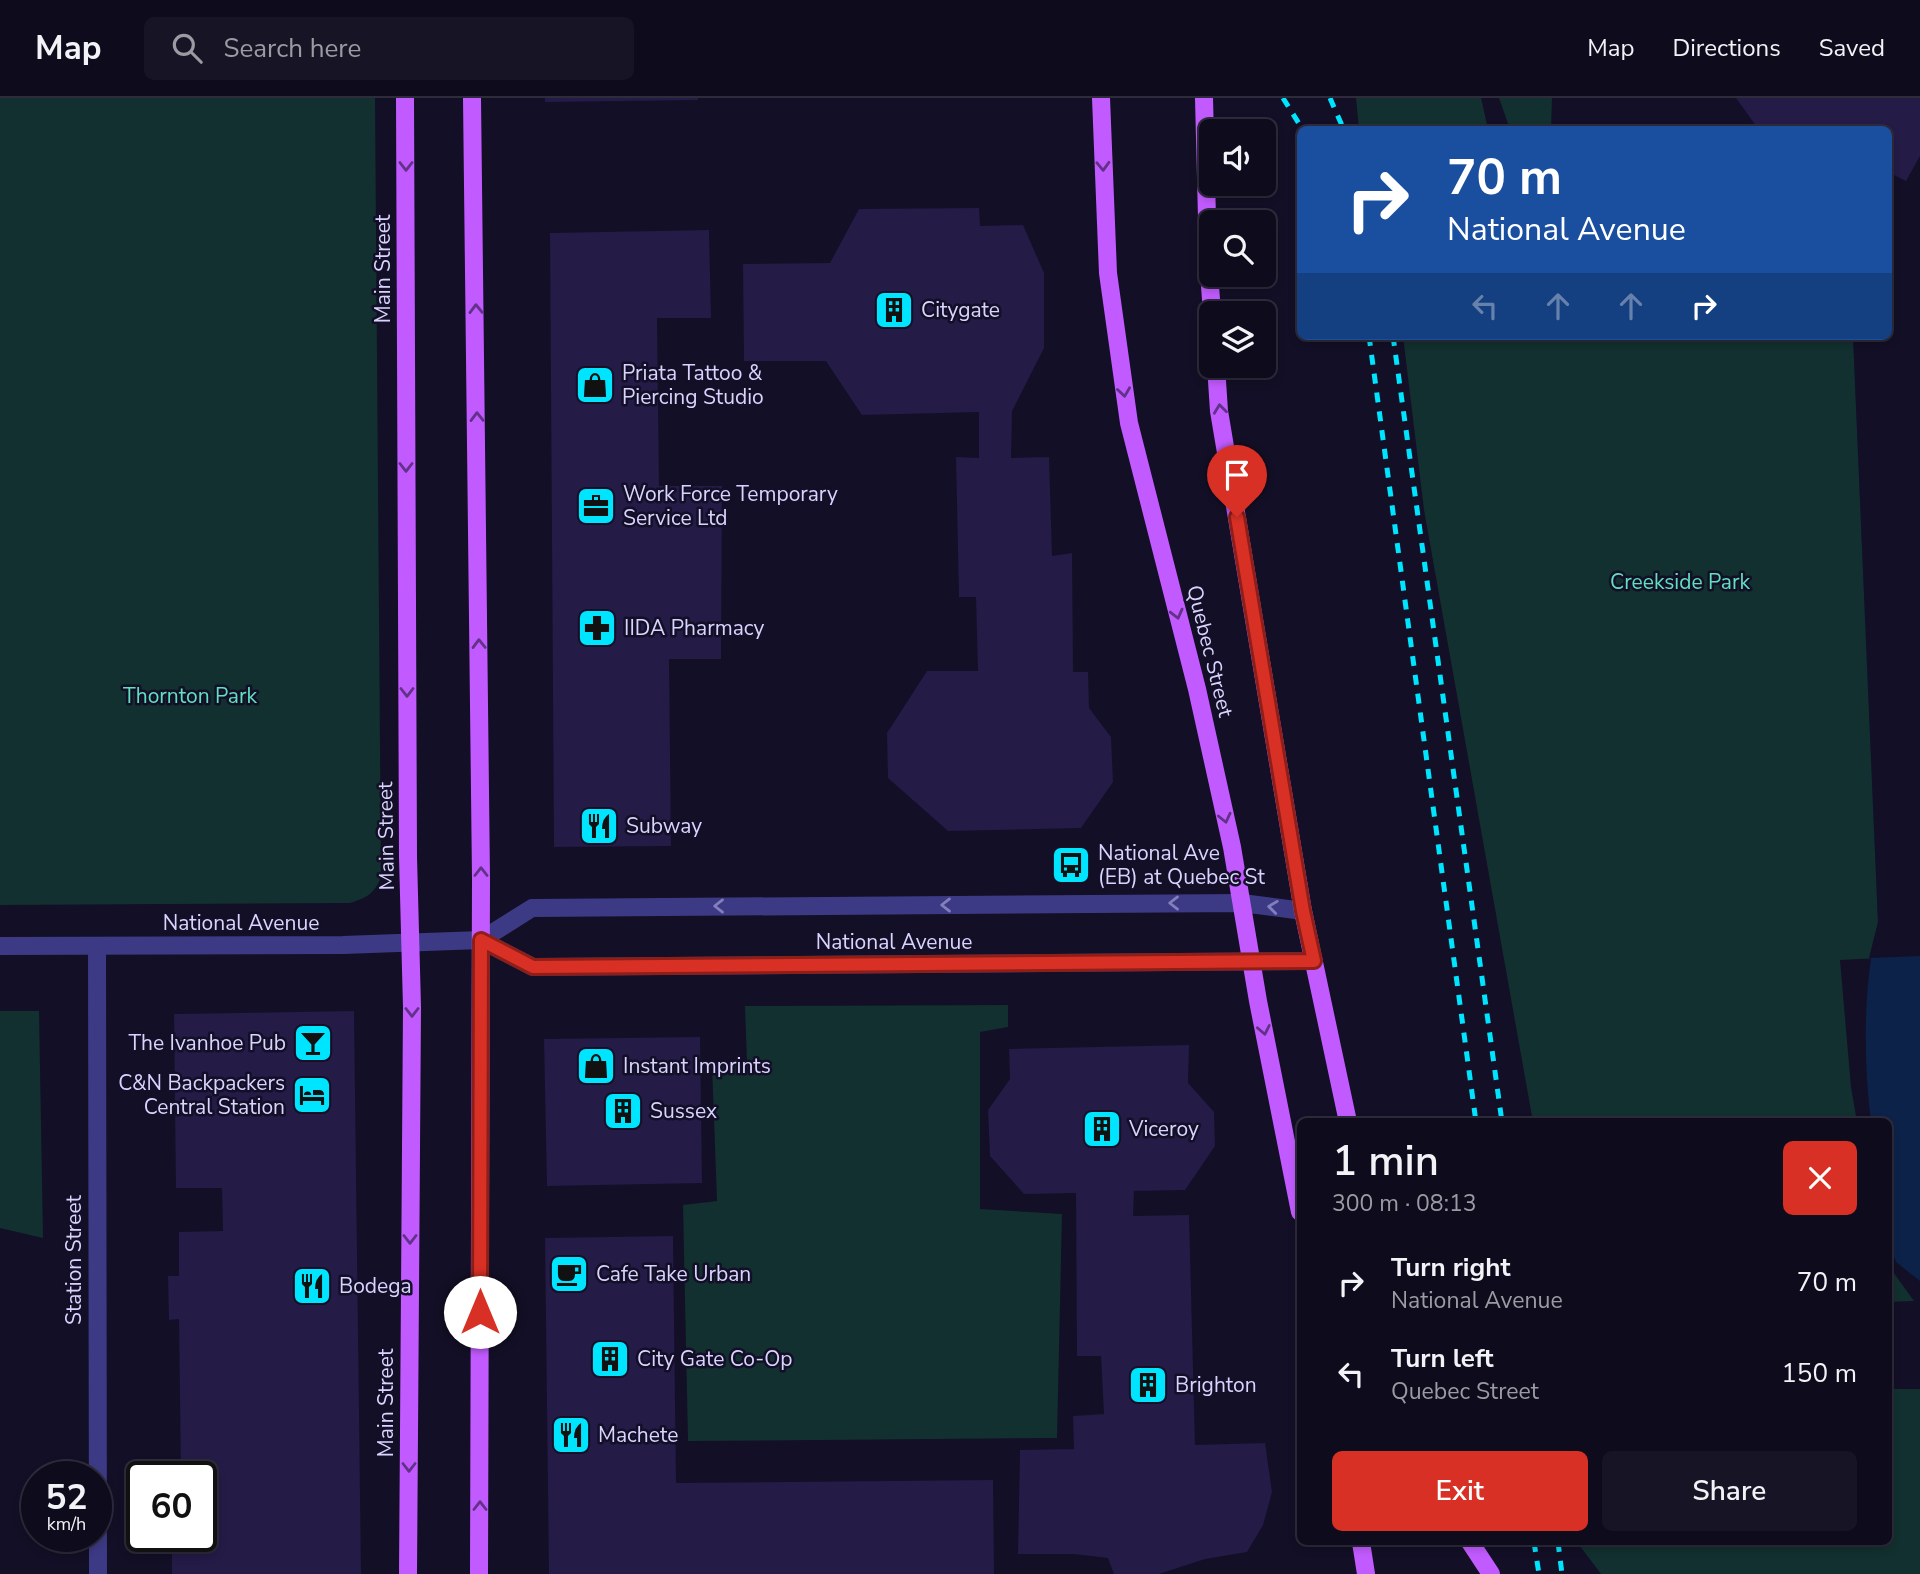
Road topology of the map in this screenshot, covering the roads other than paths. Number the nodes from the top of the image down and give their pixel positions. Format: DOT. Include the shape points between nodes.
graph roads {
  1 [pos="405,98"];
  2 [pos="472,98"];
  3 [pos="1101,98"];
  4 [pos="1204,98"];
  5 [pos="1211,301"];
  6 [pos="1217,378"];
  7 [pos="1242,903"];
  8 [pos="1303,911"];
  9 [pos="481,940"];
  10 [pos="411,944"];
  11 [pos="0,946"];
  12 [pos="97,946"];
  13 [pos="1314,961"];
  14 [pos="1252,963"];
  15 [pos="1347,1118"];
  16 [pos="1297,1196"];
  17 [pos="1361,1545"];
  18 [pos="1472,1545"];
  19 [pos="99,1574"];
  20 [pos="408,1574"];
  21 [pos="479,1574"];
  22 [pos="1366,1574"];
  23 [pos="1491,1574"];
  1 -- 10 [label="main road, Main Street, one-way"];
  9 -- 2 [label="main road, one-way"];
  3 -- 7 [label="main road, Quebec Street, one-way" via="1108,274 1129,423 1197,689"];
  4 -- 5 [label="main road"];
  8 -- 6 [label="main road, Quebec Street, one-way"];
  8 -- 7 [label="street, National Avenue, one-way"];
  7 -- 9 [label="street, National Avenue, one-way" via="532,908"];
  7 -- 14 [label="main road, Quebec Street"];
  8 -- 13 [label="main road, Quebec Street"];
  9 -- 10 [label="street, National Avenue"];
  9 -- 14 [label="street, National Avenue" via="533,967"];
  21 -- 9 [label="main road, one-way"];
  10 -- 12 [label="street, National Avenue"];
  10 -- 20 [label="main road, Main Street, one-way"];
  11 -- 12 [label="street, National Avenue"];
  12 -- 19 [label="street, Station Street"];
  13 -- 14 [label="street, National Avenue"];
  13 -- 15 [label="main road, Quebec Street"];
  14 -- 16 [label="main road, Quebec Street, one-way"];
  17 -- 22 [label="main road"];
  18 -- 23 [label="main road"];
}
